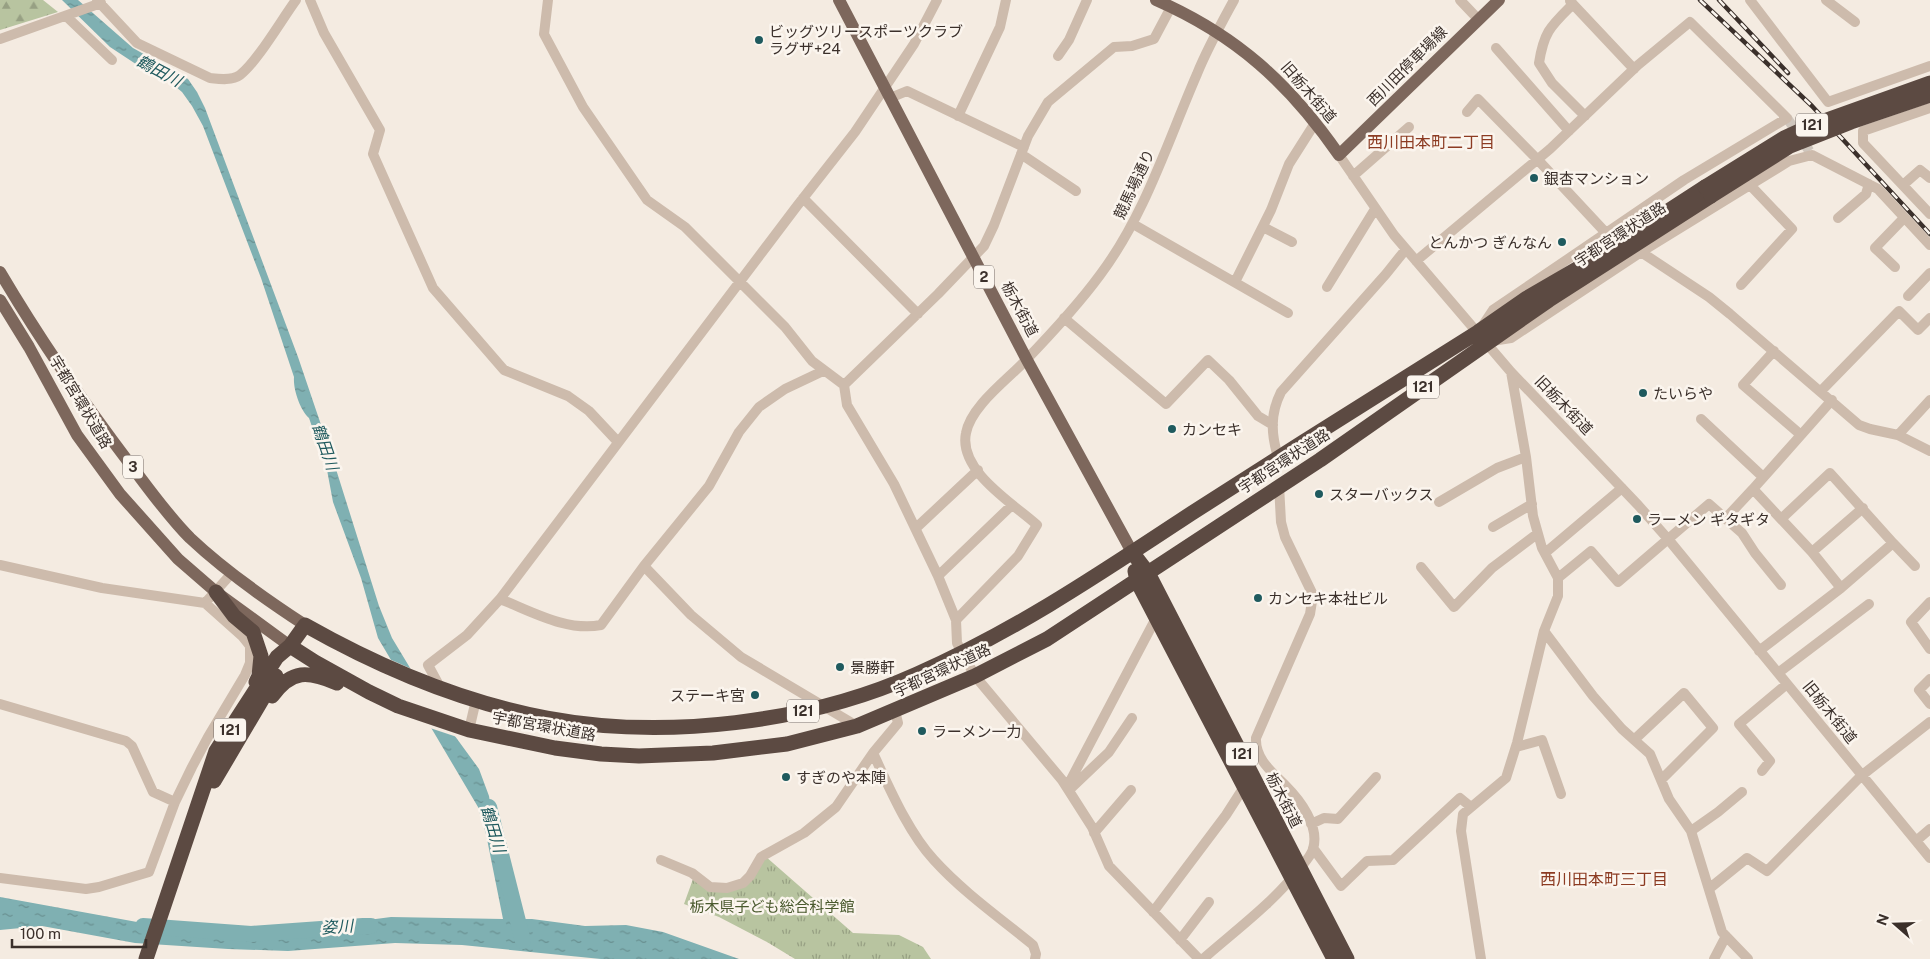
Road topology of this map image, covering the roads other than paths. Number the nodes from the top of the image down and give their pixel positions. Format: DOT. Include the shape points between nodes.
graph roads {
  1 [pos="296,0"];
  2 [pos="310,0"];
  3 [pos="548,0"];
  4 [pos="839,0"];
  5 [pos="937,0"];
  6 [pos="1006,0"];
  7 [pos="1087,0"];
  8 [pos="1156,0"];
  9 [pos="1234,0"];
  10 [pos="1460,0"];
  11 [pos="1499,0"];
  12 [pos="1750,0"];
  13 [pos="1826,0"];
  14 [pos="99,2"];
  15 [pos="1571,2"];
  16 [pos="1171,7"];
  17 [pos="66,16"];
  18 [pos="1478,19"];
  19 [pos="1855,22"];
  20 [pos="1217,32"];
  21 [pos="0,39"];
  22 [pos="1496,48"];
  23 [pos="1058,56"];
  24 [pos="112,60"];
  25 [pos="1930,66"];
  26 [pos="1634,69"];
  27 [pos="1930,83"];
  28 [pos="887,93"];
  29 [pos="1930,95"];
  30 [pos="1930,108"];
  31 [pos="1467,112"];
  32 [pos="958,116"];
  33 [pos="1585,116"];
  34 [pos="1314,122"];
  35 [pos="1409,127"];
  36 [pos="1569,131"];
  37 [pos="1023,151"];
  38 [pos="1339,155"];
  39 [pos="1538,160"];
  40 [pos="1353,176"];
  41 [pos="1930,178"];
  42 [pos="1869,184"];
  43 [pos="1750,185"];
  44 [pos="1903,185"];
  45 [pos="1076,191"];
  46 [pos="1708,191"];
  47 [pos="803,198"];
  48 [pos="1925,203"];
  49 [pos="1375,208"];
  50 [pos="1930,214"];
  51 [pos="1838,218"];
  52 [pos="1904,218"];
  53 [pos="1133,224"];
  54 [pos="1263,227"];
  55 [pos="1606,233"];
  56 [pos="1292,242"];
  57 [pos="1930,245"];
  58 [pos="1406,248"];
  59 [pos="1641,252"];
  60 [pos="973,257"];
  61 [pos="1416,261"];
  62 [pos="1895,267"];
  63 [pos="0,272"];
  64 [pos="1930,273"];
  65 [pos="740,282"];
  66 [pos="1235,282"];
  67 [pos="1741,284"];
  68 [pos="1327,287"];
  69 [pos="1908,296"];
  70 [pos="0,300"];
  71 [pos="1288,313"];
  72 [pos="918,314"];
  73 [pos="1064,318"];
  74 [pos="1930,318"];
  75 [pos="1482,337"];
  76 [pos="1774,351"];
  77 [pos="1027,360"];
  78 [pos="823,371"];
  79 [pos="1511,372"];
  80 [pos="844,385"];
  81 [pos="1821,391"];
  82 [pos="1832,400"];
  83 [pos="1930,400"];
  84 [pos="1701,419"];
  85 [pos="1273,425"];
  86 [pos="1801,435"];
  87 [pos="1898,435"];
  88 [pos="618,442"];
  89 [pos="1928,448"];
  90 [pos="1278,457"];
  91 [pos="1526,457"];
  92 [pos="978,470"];
  93 [pos="1763,477"];
  94 [pos="1279,486"];
  95 [pos="1622,488"];
  96 [pos="1753,489"];
  97 [pos="1439,502"];
  98 [pos="1532,504"];
  99 [pos="1011,506"];
  100 [pos="1863,508"];
  101 [pos="1726,518"];
  102 [pos="1781,519"];
  103 [pos="1493,527"];
  104 [pos="916,528"];
  105 [pos="1537,534"];
  106 [pos="1668,539"];
  107 [pos="1893,544"];
  108 [pos="1132,552"];
  109 [pos="1812,552"];
  110 [pos="1545,553"];
  111 [pos="0,565"];
  112 [pos="644,566"];
  113 [pos="1916,566"];
  114 [pos="1421,567"];
  115 [pos="232,574"];
  116 [pos="938,576"];
  117 [pos="1143,577"];
  118 [pos="1558,578"];
  119 [pos="1781,584"];
  120 [pos="1841,588"];
  121 [pos="211,598"];
  122 [pos="500,599"];
  123 [pos="1930,602"];
  124 [pos="1869,604"];
  125 [pos="1156,618"];
  126 [pos="956,620"];
  127 [pos="305,625"];
  128 [pos="1544,631"];
  129 [pos="290,646"];
  130 [pos="1930,648"];
  131 [pos="1759,651"];
  132 [pos="962,653"];
  133 [pos="1778,672"];
  134 [pos="975,676"];
  135 [pos="1930,679"];
  136 [pos="1787,684"];
  137 [pos="441,689"];
  138 [pos="369,692"];
  139 [pos="476,700"];
  140 [pos="0,704"];
  141 [pos="1930,704"];
  142 [pos="823,706"];
  143 [pos="245,707"];
  144 [pos="895,711"];
  145 [pos="1132,718"];
  146 [pos="1930,722"];
  147 [pos="857,726"];
  148 [pos="464,728"];
  149 [pos="241,737"];
  150 [pos="1635,739"];
  151 [pos="1516,747"];
  152 [pos="873,753"];
  153 [pos="1762,771"];
  154 [pos="1861,776"];
  155 [pos="1376,777"];
  156 [pos="1662,779"];
  157 [pos="1244,787"];
  158 [pos="1068,789"];
  159 [pos="1131,790"];
  160 [pos="1742,792"];
  161 [pos="1561,794"];
  162 [pos="176,802"];
  163 [pos="1471,807"];
  164 [pos="1311,824"];
  165 [pos="191,825"];
  166 [pos="1930,829"];
  167 [pos="1691,831"];
  168 [pos="1094,833"];
  169 [pos="1916,842"];
  170 [pos="1313,848"];
  171 [pos="1930,858"];
  172 [pos="661,860"];
  173 [pos="1296,873"];
  174 [pos="0,878"];
  175 [pos="1710,888"];
  176 [pos="1209,902"];
  177 [pos="1152,912"];
  178 [pos="1726,936"];
  179 [pos="1180,940"];
  180 [pos="146,959"];
  181 [pos="1034,959"];
  182 [pos="1199,959"];
  183 [pos="1203,959"];
  184 [pos="1334,959"];
  185 [pos="1347,959"];
  186 [pos="1481,959"];
  187 [pos="1714,959"];
  188 [pos="1748,959"];
  1 -- 14 [label="street" via="252,62 239,76 222,80 210,78 137,43"];
  2 -- 88 [label="street" via="324,32 380,130 374,154 433,288 504,370 568,396 589,411"];
  3 -- 65 [label="street" via="544,34 583,107 647,200 685,227"];
  4 -- 28 [label="main road, 栃木街道 / 2"];
  5 -- 28 [label="street"];
  6 -- 32 [label="street" via="1000,27"];
  7 -- 23 [label="street"];
  8 -- 16 [label="main road, 旧栃木街道"];
  9 -- 20 [label="street, 競馬場通り"];
  10 -- 18 [label="street"];
  11 -- 18 [label="main road, 西川田停車場線"];
  12 -- 25 [label="street" via="1828,102"];
  13 -- 19 [label="street"];
  14 -- 17 [label="street"];
  15 -- 26 [label="street"];
  15 -- 33 [label="street" via="1550,27 1539,63 1552,82"];
  16 -- 20 [label="main road, 旧栃木街道"];
  16 -- 37 [label="street" via="1154,39 1114,48 1048,102"];
  17 -- 21 [label="street"];
  17 -- 24 [label="street"];
  18 -- 38 [label="main road, 西川田停車場線"];
  20 -- 34 [label="main road, 旧栃木街道" via="1267,70"];
  20 -- 53 [label="street, 競馬場通り"];
  22 -- 36 [label="street"];
  26 -- 33 [label="street"];
  26 -- 55 [label="street" via="1690,22 1787,118 1684,180"];
  27 -- 46 [label="highway, 宇都宮環状道路 / 121, bridge" via="1810,126 1770,146"];
  28 -- 32 [label="street" via="907,91"];
  28 -- 47 [label="street"];
  28 -- 60 [label="main road, 栃木街道 / 2"];
  29 -- 46 [label="highway, 宇都宮環状道路 / 121, bridge" via="1790,146"];
  30 -- 44 [label="street" via="1863,131 1863,143"];
  31 -- 39 [label="street" via="1478,99"];
  32 -- 37 [label="street"];
  33 -- 36 [label="street"];
  34 -- 38 [label="main road, 旧栃木街道"];
  34 -- 54 [label="street" via="1289,164"];
  35 -- 40 [label="street"];
  36 -- 39 [label="street"];
  37 -- 45 [label="street"];
  37 -- 60 [label="street" via="994,225 984,246"];
  38 -- 40 [label="street, 旧栃木街道"];
  39 -- 55 [label="street"];
  39 -- 61 [label="street"];
  40 -- 49 [label="street, 旧栃木街道"];
  41 -- 44 [label="street" via="1920,170"];
  42 -- 43 [label="street" via="1812,154 1789,161"];
  42 -- 51 [label="street" via="1866,194"];
  42 -- 52 [label="street" via="1878,189"];
  43 -- 59 [label="street"];
  43 -- 67 [label="street" via="1792,229"];
  44 -- 48 [label="street"];
  46 -- 75 [label="highway, 宇都宮環状道路 / 121" via="1549,300"];
  47 -- 65 [label="street"];
  47 -- 72 [label="street"];
  48 -- 50 [label="street"];
  49 -- 58 [label="street, 旧栃木街道"];
  49 -- 68 [label="street"];
  52 -- 57 [label="street"];
  52 -- 62 [label="street" via="1875,248"];
  53 -- 66 [label="street"];
  53 -- 73 [label="street, 競馬場通り" via="1099,277"];
  54 -- 56 [label="street"];
  54 -- 66 [label="street"];
  55 -- 75 [label="street" via="1493,310"];
  58 -- 61 [label="street, 旧栃木街道"];
  58 -- 85 [label="street" via="1286,385 1274,410"];
  59 -- 75 [label="street" via="1511,338"];
  59 -- 76 [label="street" via="1709,297"];
  60 -- 72 [label="street"];
  60 -- 77 [label="main road, 栃木街道 / 2"];
  61 -- 75 [label="street, 旧栃木街道"];
  63 -- 115 [label="main road, 宇都宮環状道路 / 3" via="47,350 101,426 189,537"];
  64 -- 69 [label="street"];
  65 -- 78 [label="street"];
  65 -- 88 [label="street"];
  66 -- 71 [label="street"];
  70 -- 121 [label="main road, 宇都宮環状道路 / 3" via="78,436 120,494"];
  72 -- 80 [label="street"];
  73 -- 77 [label="street, 競馬場通り"];
  73 -- 85 [label="street" via="1166,404 1208,360 1258,416"];
  74 -- 81 [label="street" via="1918,330 1899,311"];
  75 -- 79 [label="street, 旧栃木街道"];
  75 -- 90 [label="highway, 宇都宮環状道路 / 121"];
  75 -- 94 [label="highway, 宇都宮環状道路 / 121" via="1351,438"];
  76 -- 81 [label="street"];
  76 -- 86 [label="street" via="1743,385"];
  77 -- 92 [label="street, 競馬場通り" via="976,410 966,434 967,453"];
  77 -- 108 [label="main road, 栃木街道 / 2"];
  78 -- 80 [label="street"];
  78 -- 112 [label="street" via="785,389 759,407 739,432 709,486"];
  79 -- 91 [label="street"];
  79 -- 95 [label="street, 旧栃木街道"];
  80 -- 104 [label="street" via="847,405"];
  81 -- 82 [label="street"];
  82 -- 86 [label="street"];
  82 -- 87 [label="street" via="1859,425"];
  83 -- 87 [label="street"];
  84 -- 93 [label="street"];
  85 -- 90 [label="street"];
  86 -- 93 [label="street"];
  87 -- 89 [label="street"];
  88 -- 122 [label="street"];
  90 -- 108 [label="highway, 宇都宮環状道路 / 121"];
  91 -- 97 [label="street" via="1497,468"];
  91 -- 98 [label="street"];
  92 -- 99 [label="street, 競馬場通り"];
  92 -- 104 [label="street"];
  93 -- 96 [label="street"];
  94 -- 117 [label="highway, 宇都宮環状道路 / 121"];
  94 -- 164 [label="street" via="1285,537 1311,589 1313,603 1256,738 1256,745 1268,768 1299,799"];
  95 -- 106 [label="street, 旧栃木街道"];
  95 -- 110 [label="street"];
  96 -- 101 [label="street"];
  96 -- 102 [label="street"];
  98 -- 103 [label="street"];
  98 -- 105 [label="street"];
  99 -- 116 [label="street"];
  99 -- 126 [label="street, 競馬場通り" via="1037,525 1018,556"];
  100 -- 102 [label="street" via="1830,473"];
  100 -- 107 [label="street"];
  100 -- 109 [label="street"];
  101 -- 106 [label="street" via="1709,504"];
  101 -- 119 [label="street" via="1742,533"];
  102 -- 109 [label="street"];
  104 -- 116 [label="street"];
  105 -- 110 [label="street"];
  105 -- 114 [label="street" via="1492,568 1454,607"];
  106 -- 118 [label="street" via="1618,582 1591,551"];
  106 -- 131 [label="street, 旧栃木街道"];
  107 -- 113 [label="street"];
  107 -- 120 [label="street"];
  108 -- 117 [label="highway, 栃木街道 / 121"];
  108 -- 132 [label="highway, 宇都宮環状道路 / 121" via="1038,611"];
  109 -- 120 [label="street"];
  110 -- 118 [label="street"];
  111 -- 121 [label="street" via="102,588"];
  112 -- 122 [label="street" via="601,625 569,625"];
  112 -- 142 [label="street" via="691,614 741,657"];
  115 -- 121 [label="street"];
  115 -- 127 [label="main road, 宇都宮環状道路 / 3"];
  116 -- 126 [label="street"];
  117 -- 125 [label="highway, 栃木街道 / 121"];
  117 -- 134 [label="highway, 宇都宮環状道路 / 121" via="1047,639"];
  117 -- 173 [label="highway, 栃木街道 / 121"];
  118 -- 128 [label="street" via="1558,596"];
  120 -- 131 [label="street"];
  121 -- 129 [label="main road, 宇都宮環状道路 / 3"];
  121 -- 143 [label="highway" via="253,632 261,656 259,676"];
  121 -- 162 [label="street" via="250,646 250,663"];
  122 -- 137 [label="street" via="467,635 428,665"];
  123 -- 130 [label="street" via="1911,622"];
  124 -- 133 [label="street"];
  125 -- 157 [label="highway, 栃木街道 / 121"];
  125 -- 158 [label="street"];
  126 -- 132 [label="street" via="957,643"];
  127 -- 129 [label="highway, 121"];
  127 -- 137 [label="highway, 宇都宮環状道路 / 121" via="385,667"];
  128 -- 150 [label="street" via="1593,696"];
  128 -- 151 [label="street"];
  129 -- 138 [label="highway, 宇都宮環状道路 / 121"];
  129 -- 143 [label="highway, 121" via="277,657"];
  129 -- 149 [label="highway, 121"];
  131 -- 133 [label="street, 旧栃木街道"];
  132 -- 134 [label="street"];
  132 -- 142 [label="highway, 宇都宮環状道路 / 121" via="881,688"];
  133 -- 136 [label="street, 旧栃木街道"];
  134 -- 144 [label="highway, 宇都宮環状道路 / 121"];
  134 -- 158 [label="street"];
  135 -- 141 [label="street" via="1919,690"];
  136 -- 153 [label="street" via="1739,724 1770,761"];
  136 -- 154 [label="street, 旧栃木街道"];
  137 -- 139 [label="highway, 宇都宮環状道路 / 121"];
  138 -- 148 [label="highway, 宇都宮環状道路 / 121" via="413,712"];
  138 -- 149 [label="highway" via="310,673 291,677 279,687"];
  139 -- 142 [label="highway, 宇都宮環状道路 / 121" via="579,723 672,727 728,723"];
  139 -- 148 [label="street"];
  140 -- 162 [label="street" via="126,741 132,746 153,792"];
  142 -- 147 [label="street"];
  143 -- 165 [label="highway, 121" via="216,751"];
  144 -- 147 [label="highway, 宇都宮環状道路 / 121"];
  144 -- 152 [label="street" via="898,723"];
  145 -- 158 [label="street" via="1109,752"];
  146 -- 154 [label="street"];
  147 -- 148 [label="highway, 宇都宮環状道路 / 121" via="765,748 639,756 555,748"];
  149 -- 165 [label="highway, 121"];
  150 -- 156 [label="street" via="1650,754"];
  150 -- 156 [label="street" via="1684,692 1713,728"];
  151 -- 161 [label="street" via="1542,740"];
  151 -- 163 [label="street" via="1506,778"];
  152 -- 172 [label="street" via="836,807 804,833 761,857 743,883 727,888 710,886 692,873"];
  152 -- 181 [label="street" via="904,817 933,859 1033,945"];
  154 -- 169 [label="street, 旧栃木街道"];
  154 -- 175 [label="street" via="1767,871 1747,858"];
  155 -- 164 [label="street" via="1338,819 1324,818"];
  156 -- 167 [label="street" via="1669,799"];
  157 -- 173 [label="highway, 栃木街道 / 121"];
  157 -- 177 [label="street"];
  158 -- 168 [label="street"];
  159 -- 168 [label="street"];
  160 -- 167 [label="street"];
  162 -- 174 [label="street" via="149,872 86,889"];
  163 -- 170 [label="street" via="1460,798 1393,860 1367,861 1340,886"];
  163 -- 186 [label="street" via="1463,814 1461,831"];
  164 -- 170 [label="street"];
  165 -- 180 [label="highway, 121"];
  166 -- 169 [label="street"];
  167 -- 175 [label="street"];
  168 -- 177 [label="street" via="1109,866"];
  169 -- 171 [label="street, 旧栃木街道"];
  170 -- 173 [label="street"];
  173 -- 183 [label="street" via="1284,888"];
  173 -- 184 [label="highway, 栃木街道 / 121"];
  173 -- 185 [label="highway, 栃木街道 / 121"];
  175 -- 178 [label="street" via="1722,932"];
  176 -- 179 [label="street"];
  177 -- 179 [label="street"];
  178 -- 187 [label="street"];
  178 -- 188 [label="street"];
  179 -- 182 [label="street"];
}
